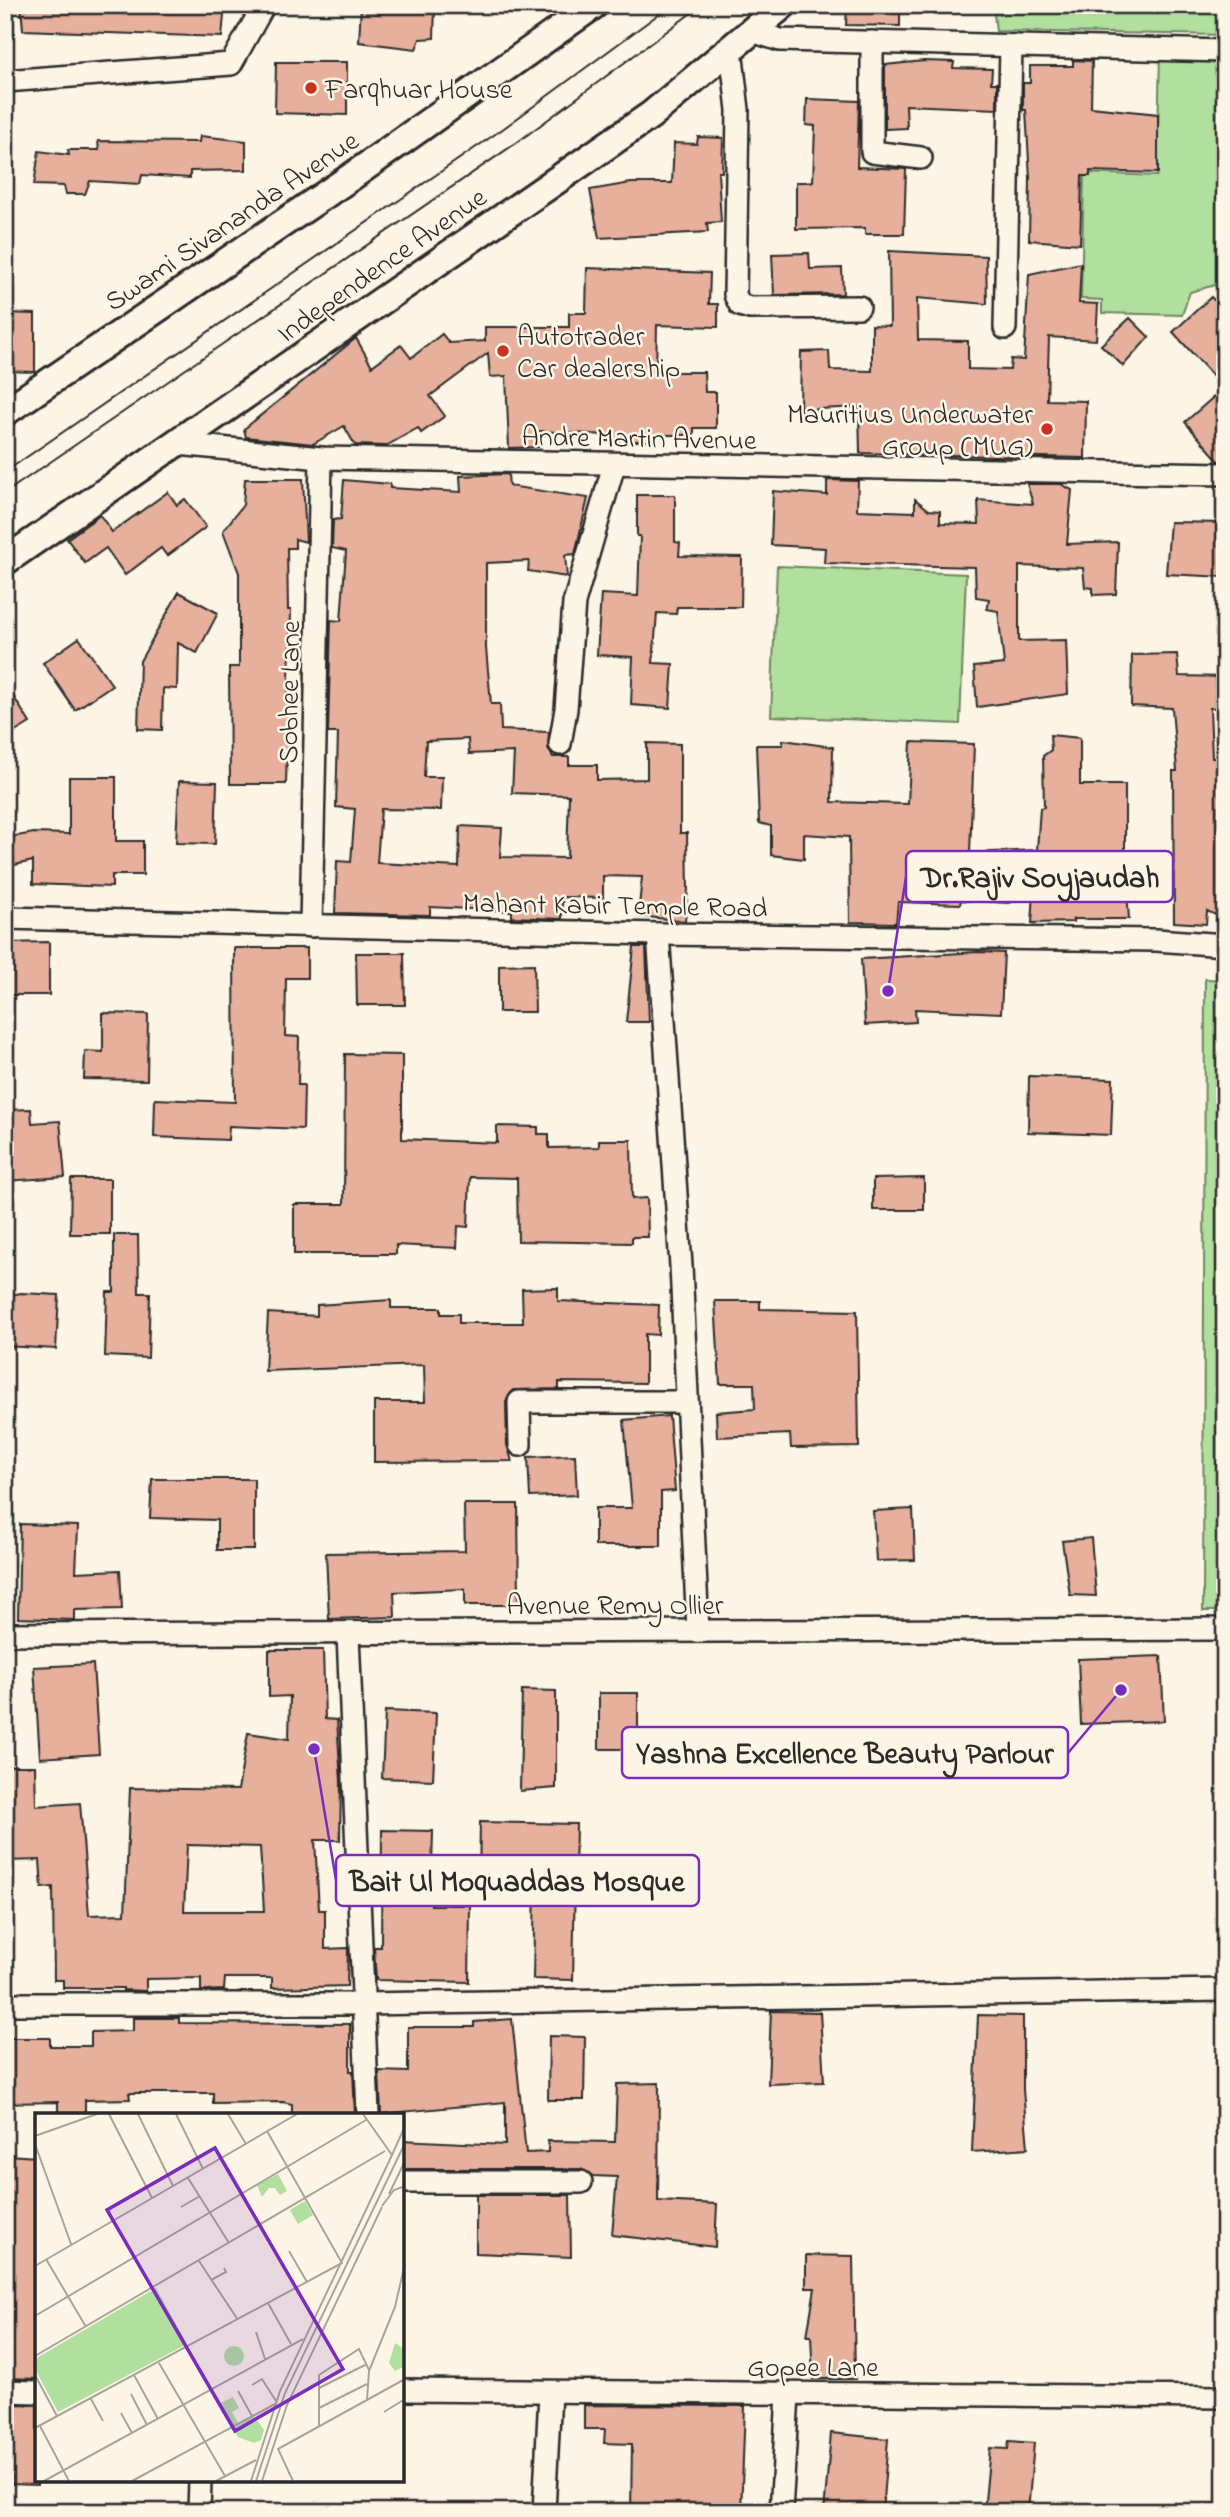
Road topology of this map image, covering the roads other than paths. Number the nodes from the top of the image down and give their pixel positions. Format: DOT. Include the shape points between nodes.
graph roads {
  1 [pos="264,5"];
  2 [pos="594,5"];
  3 [pos="783,5"];
  4 [pos="752,32"];
  5 [pos="872,42"];
  6 [pos="1011,46"];
  7 [pos="731,49"];
  8 [pos="1225,51"];
  9 [pos="5,81"];
  10 [pos="921,158"];
  11 [pos="859,307"];
  12 [pos="1005,328"];
  13 [pos="5,412"];
  14 [pos="178,444"];
  15 [pos="321,458"];
  16 [pos="614,465"];
  17 [pos="1225,474"];
  18 [pos="5,561"];
  19 [pos="560,744"];
  20 [pos="5,918"];
  21 [pos="311,926"];
  22 [pos="658,934"];
  23 [pos="1225,945"];
  24 [pos="687,1402"];
  25 [pos="520,1446"];
  26 [pos="1225,1629"];
  27 [pos="698,1631"];
  28 [pos="5,1634"];
  29 [pos="348,1634"];
  30 [pos="1225,1990"];
  31 [pos="5,2004"];
  32 [pos="363,2004"];
  33 [pos="368,2113"];
  34 [pos="404,2182"];
  35 [pos="581,2182"];
  36 [pos="404,2390"];
  37 [pos="5,2391"];
  38 [pos="35,2392"];
  39 [pos="550,2393"];
  40 [pos="788,2395"];
  41 [pos="1225,2397"];
  42 [pos="200,2482"];
  43 [pos="199,2512"];
  44 [pos="544,2512"];
  45 [pos="782,2512"];
  1 -- 9 [label="street" via="231,64"];
  2 -- 13 [label="street, Swami Sivananda Avenue"];
  3 -- 4 [label="street, Independence Avenue"];
  4 -- 5 [label="street" via="780,40"];
  4 -- 7 [label="street, Independence Avenue"];
  5 -- 6 [label="street"];
  5 -- 10 [label="street" via="872,152"];
  6 -- 8 [label="street"];
  6 -- 12 [label="street"];
  7 -- 11 [label="street" via="737,110 735,295 740,305 750,308"];
  7 -- 14 [label="street, Independence Avenue" via="651,115"];
  14 -- 15 [label="street, Andre Martin Avenue"];
  14 -- 18 [label="street, Independence Avenue"];
  15 -- 16 [label="street, Andre Martin Avenue"];
  15 -- 21 [label="street, Sobhee Lane"];
  16 -- 17 [label="street, Andre Martin Avenue"];
  16 -- 19 [label="street" via="575,603"];
  20 -- 21 [label="street, Mahant Kabir Temple Road"];
  21 -- 22 [label="street, Mahant Kabir Temple Road"];
  22 -- 23 [label="street, Mahant Kabir Temple Road"];
  22 -- 24 [label="street"];
  24 -- 25 [label="street" via="519,1402"];
  24 -- 27 [label="street"];
  26 -- 27 [label="street, Avenue Remy Ollier"];
  27 -- 29 [label="street, Avenue Remy Ollier"];
  28 -- 29 [label="street, Avenue Remy Ollier"];
  29 -- 32 [label="street"];
  30 -- 32 [label="street"];
  31 -- 32 [label="street"];
  32 -- 33 [label="street"];
  34 -- 35 [label="street"];
  36 -- 39 [label="street, Gopee Lane"];
  37 -- 38 [label="street"];
  39 -- 40 [label="street, Gopee Lane"];
  39 -- 44 [label="street"];
  40 -- 41 [label="street, Gopee Lane"];
  40 -- 45 [label="street"];
  42 -- 43 [label="street"];
}
